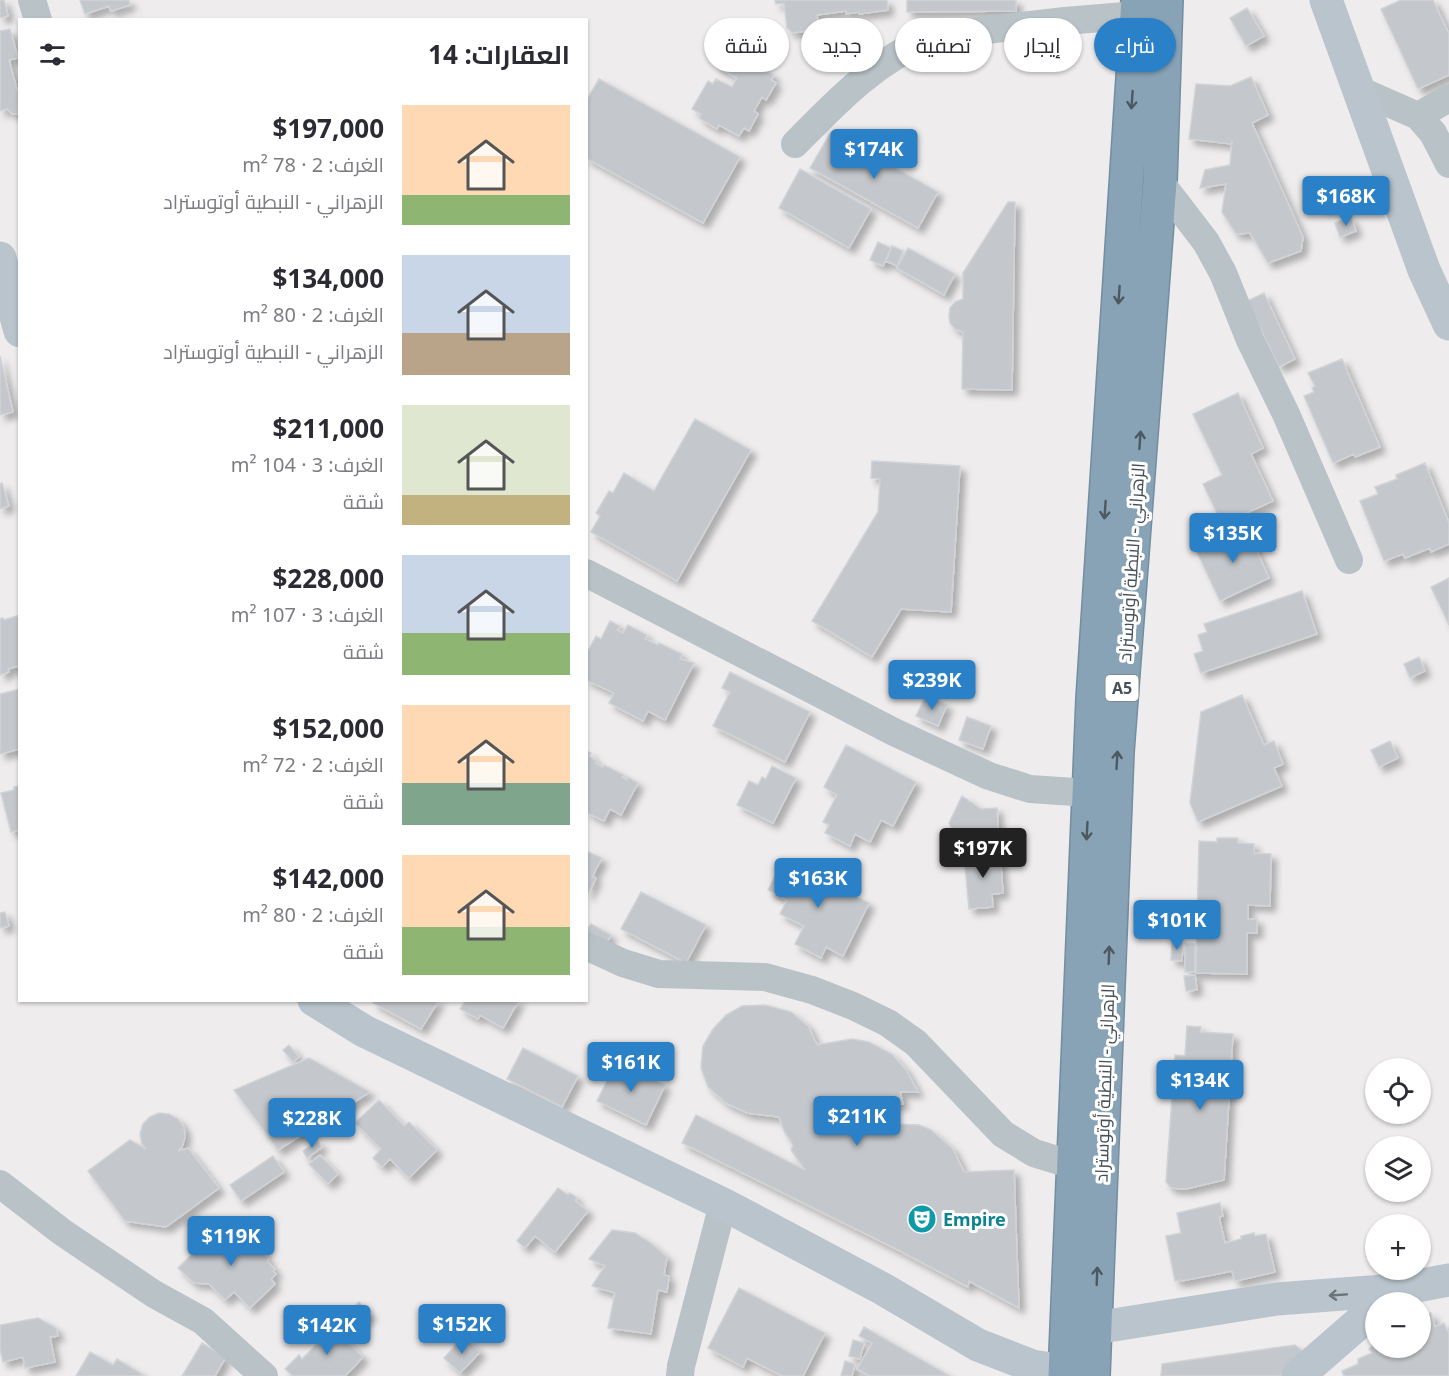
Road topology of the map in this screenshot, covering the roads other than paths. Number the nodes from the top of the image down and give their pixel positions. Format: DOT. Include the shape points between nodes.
graph roads {
  1 [pos="32,0"];
  2 [pos="1166,0"];
  3 [pos="1326,0"];
  4 [pos="1138,8"];
  5 [pos="37,18"];
  6 [pos="1359,90"];
  7 [pos="1449,98"];
  8 [pos="1418,116"];
  9 [pos="795,144"];
  10 [pos="1449,164"];
  11 [pos="1160,182"];
  12 [pos="0,258"];
  13 [pos="1449,324"];
  14 [pos="18,325"];
  15 [pos="1349,560"];
  16 [pos="588,574"];
  17 [pos="1089,793"];
  18 [pos="588,947"];
  19 [pos="317,1002"];
  20 [pos="1072,1165"];
  21 [pos="0,1184"];
  22 [pos="723,1204"];
  23 [pos="1449,1280"];
  24 [pos="1411,1292"];
  25 [pos="1365,1300"];
  26 [pos="1365,1317"];
  27 [pos="1095,1328"];
  28 [pos="1032,1371"];
  29 [pos="1074,1374"];
  30 [pos="264,1376"];
  31 [pos="680,1376"];
  32 [pos="1298,1376"];
  1 -- 5 [label="street"];
  2 -- 11 [label="highway, الزهراني - النبطية أوتوستراد / A5"];
  3 -- 6 [label="street"];
  4 -- 9 [label="street" via="934,36 914,44 852,86"];
  4 -- 17 [label="highway, الزهراني - النبطية أوتوستراد / A5, one-way"];
  6 -- 8 [label="street"];
  6 -- 13 [label="street" via="1424,270"];
  7 -- 8 [label="street"];
  8 -- 10 [label="street"];
  11 -- 15 [label="street" via="1206,242 1222,273"];
  27 -- 11 [label="highway, الزهراني - النبطية أوتوستراد / A5, one-way" via="1117,752"];
  12 -- 14 [label="street"];
  16 -- 17 [label="street" via="894,732 989,776 1030,789"];
  17 -- 20 [label="highway, الزهراني - النبطية أوتوستراد / A5, one-way"];
  18 -- 20 [label="street" via="659,974 765,977 852,1006 888,1023 916,1043 1003,1134 1034,1153"];
  19 -- 22 [label="street" via="364,1031"];
  20 -- 29 [label="highway, الزهراني - النبطية أوتوستراد / A5"];
  21 -- 30 [label="street" via="62,1232 154,1294 204,1321"];
  22 -- 28 [label="street"];
  22 -- 31 [label="street"];
  23 -- 24 [label="street"];
  25 -- 27 [label="street, one-way" via="1277,1299"];
  26 -- 32 [label="street"];
  27 -- 29 [label="highway, الزهراني - النبطية أوتوستراد / A5"];
  28 -- 29 [label="street"];
}
